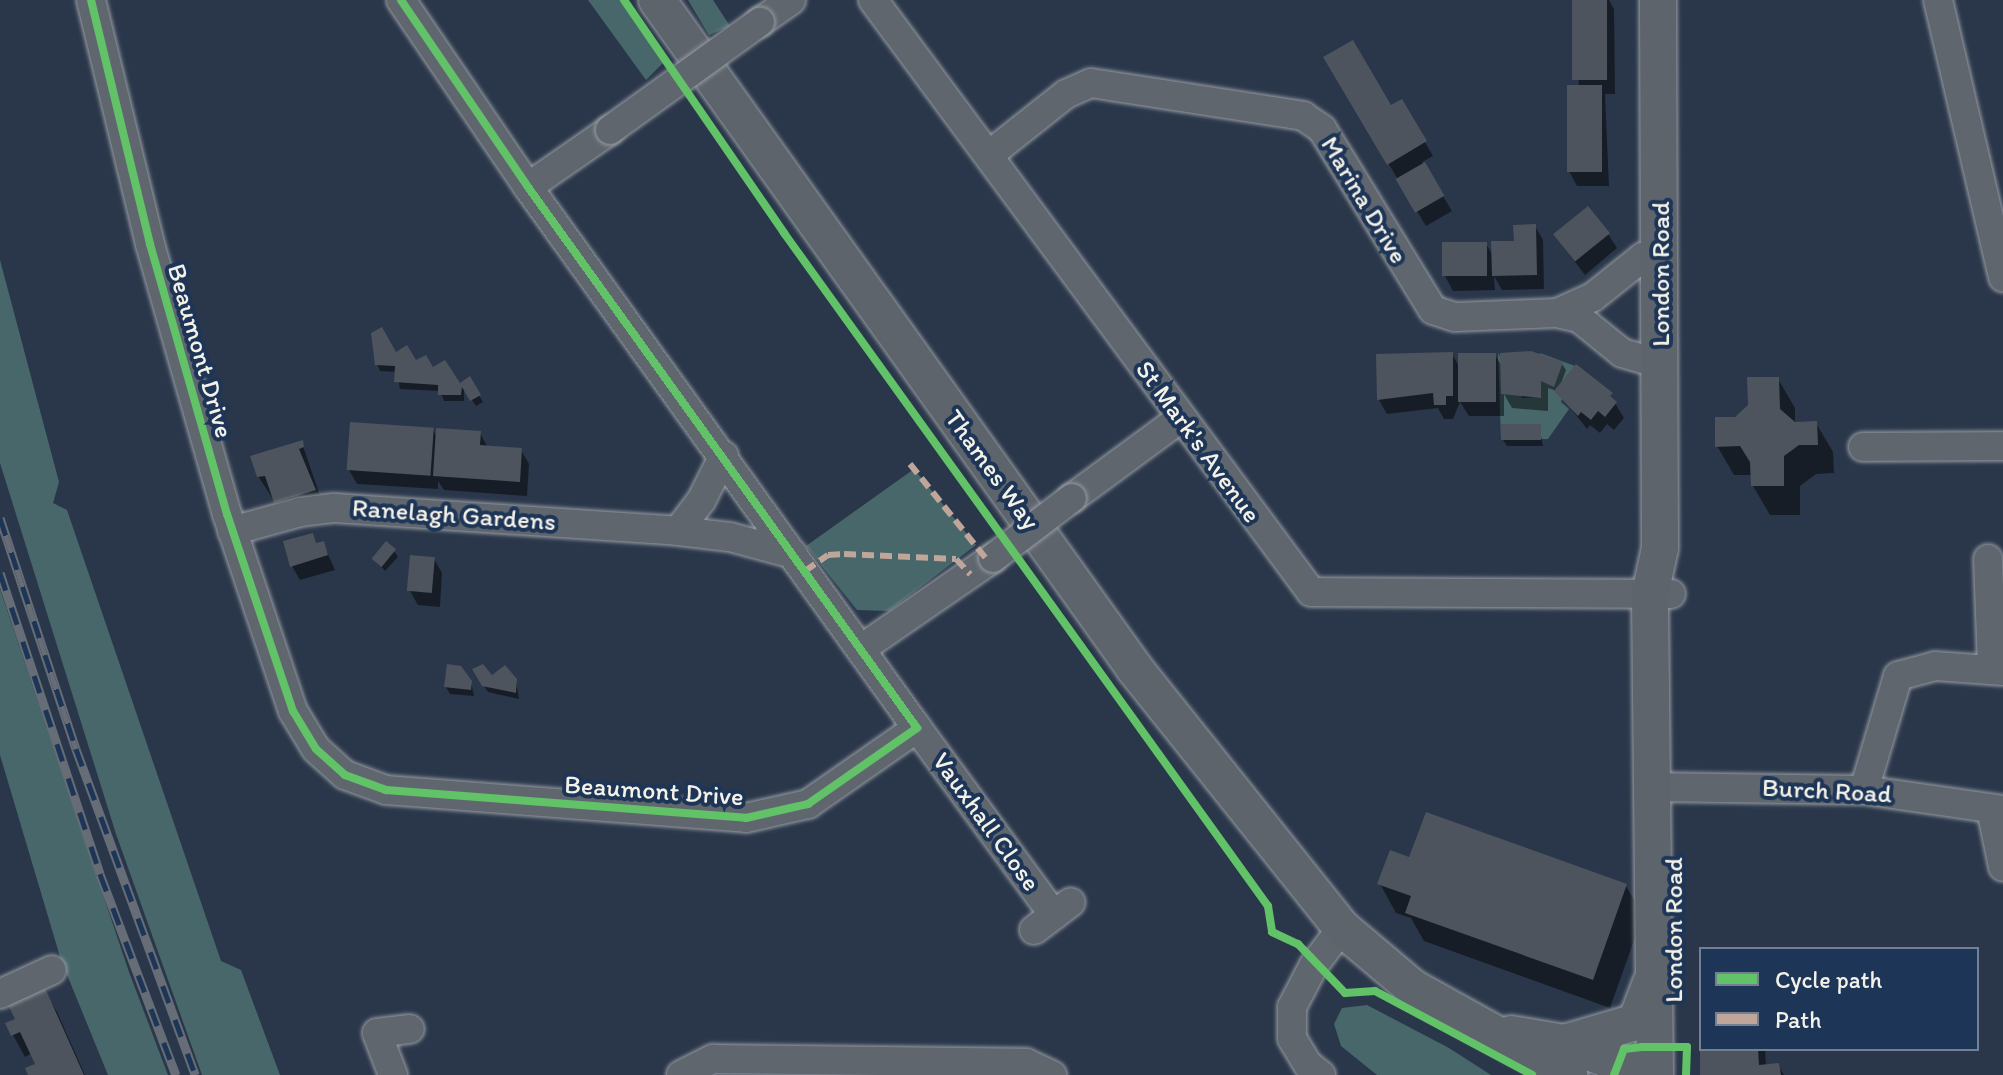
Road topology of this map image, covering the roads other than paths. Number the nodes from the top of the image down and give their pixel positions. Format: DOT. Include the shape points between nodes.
graph roads {
  1 [pos="91,0"];
  2 [pos="401,0"];
  3 [pos="657,0"];
  4 [pos="791,0"];
  5 [pos="873,0"];
  6 [pos="1658,0"];
  7 [pos="1938,0"];
  8 [pos="989,155"];
  9 [pos="528,187"];
  10 [pos="1662,253"];
  11 [pos="2003,277"];
  12 [pos="1557,313"];
  13 [pos="1661,364"];
  14 [pos="1181,418"];
  15 [pos="2003,446"];
  16 [pos="1863,447"];
  17 [pos="724,455"];
  18 [pos="232,531"];
  19 [pos="678,531"];
  20 [pos="793,554"];
  21 [pos="1988,559"];
  22 [pos="1661,594"];
  23 [pos="861,649"];
  24 [pos="1998,670"];
  25 [pos="917,728"];
  26 [pos="1663,787"];
  27 [pos="1864,790"];
  28 [pos="1997,809"];
  29 [pos="2003,867"];
  30 [pos="1053,916"];
  31 [pos="1342,928"];
  32 [pos="52,970"];
  33 [pos="1653,970"];
  34 [pos="0,994"];
  35 [pos="410,1029"];
  36 [pos="1566,1059"];
  37 [pos="393,1075"];
  38 [pos="681,1075"];
  39 [pos="1052,1075"];
  40 [pos="1321,1075"];
  41 [pos="1653,1075"];
  42 [pos="1674,1075"];
  1 -- 18 [label="street, Beaumont Drive" via="150,244"];
  2 -- 9 [label="street"];
  3 -- 31 [label="main road, Thames Way" via="1135,669"];
  4 -- 9 [label="street, bridge"];
  5 -- 8 [label="street, St Mark's Avenue"];
  6 -- 10 [label="main road, London Road"];
  7 -- 11 [label="street"];
  8 -- 12 [label="street, Marina Drive" via="1066,94 1091,83 1303,116 1322,129 1433,310 1455,317"];
  8 -- 14 [label="street, St Mark's Avenue"];
  9 -- 17 [label="street"];
  10 -- 12 [label="street, Marina Drive" via="1643,257 1593,297"];
  10 -- 13 [label="main road, London Road"];
  12 -- 13 [label="street, Marina Drive" via="1592,326 1622,353"];
  13 -- 22 [label="main road, London Road"];
  14 -- 22 [label="street, St Mark's Avenue" via="1315,594"];
  14 -- 23 [label="street, bridge"];
  15 -- 16 [label="street"];
  17 -- 19 [label="street" via="701,501"];
  17 -- 20 [label="street"];
  18 -- 19 [label="street, Ranelagh Gardens" via="335,508"];
  18 -- 25 [label="street, Beaumont Drive" via="297,721 335,769 375,788 759,818 811,802"];
  19 -- 20 [label="street, Ranelagh Gardens" via="739,538"];
  20 -- 23 [label="street"];
  21 -- 24 [label="street"];
  22 -- 26 [label="main road, London Road"];
  23 -- 25 [label="street"];
  24 -- 27 [label="street" via="1935,666 1898,676"];
  25 -- 30 [label="street, Vauxhall Close"];
  26 -- 27 [label="street, Burch Road"];
  26 -- 33 [label="main road, London Road"];
  26 -- 42 [label="main road, London Road"];
  27 -- 28 [label="street, Burch Road"];
  28 -- 29 [label="street"];
  31 -- 36 [label="main road, Thames Way" via="1413,988 1498,1032"];
  31 -- 40 [label="street" via="1292,1007 1292,1038 1308,1065"];
  32 -- 34 [label="street"];
  33 -- 36 [label="main road" via="1648,1002 1636,1022"];
  33 -- 41 [label="main road, London Road"];
  35 -- 37 [label="street" via="377,1033"];
  36 -- 41 [label="main road, Thames Way"];
  38 -- 39 [label="street" via="702,1061 729,1059 1026,1063"];
}
